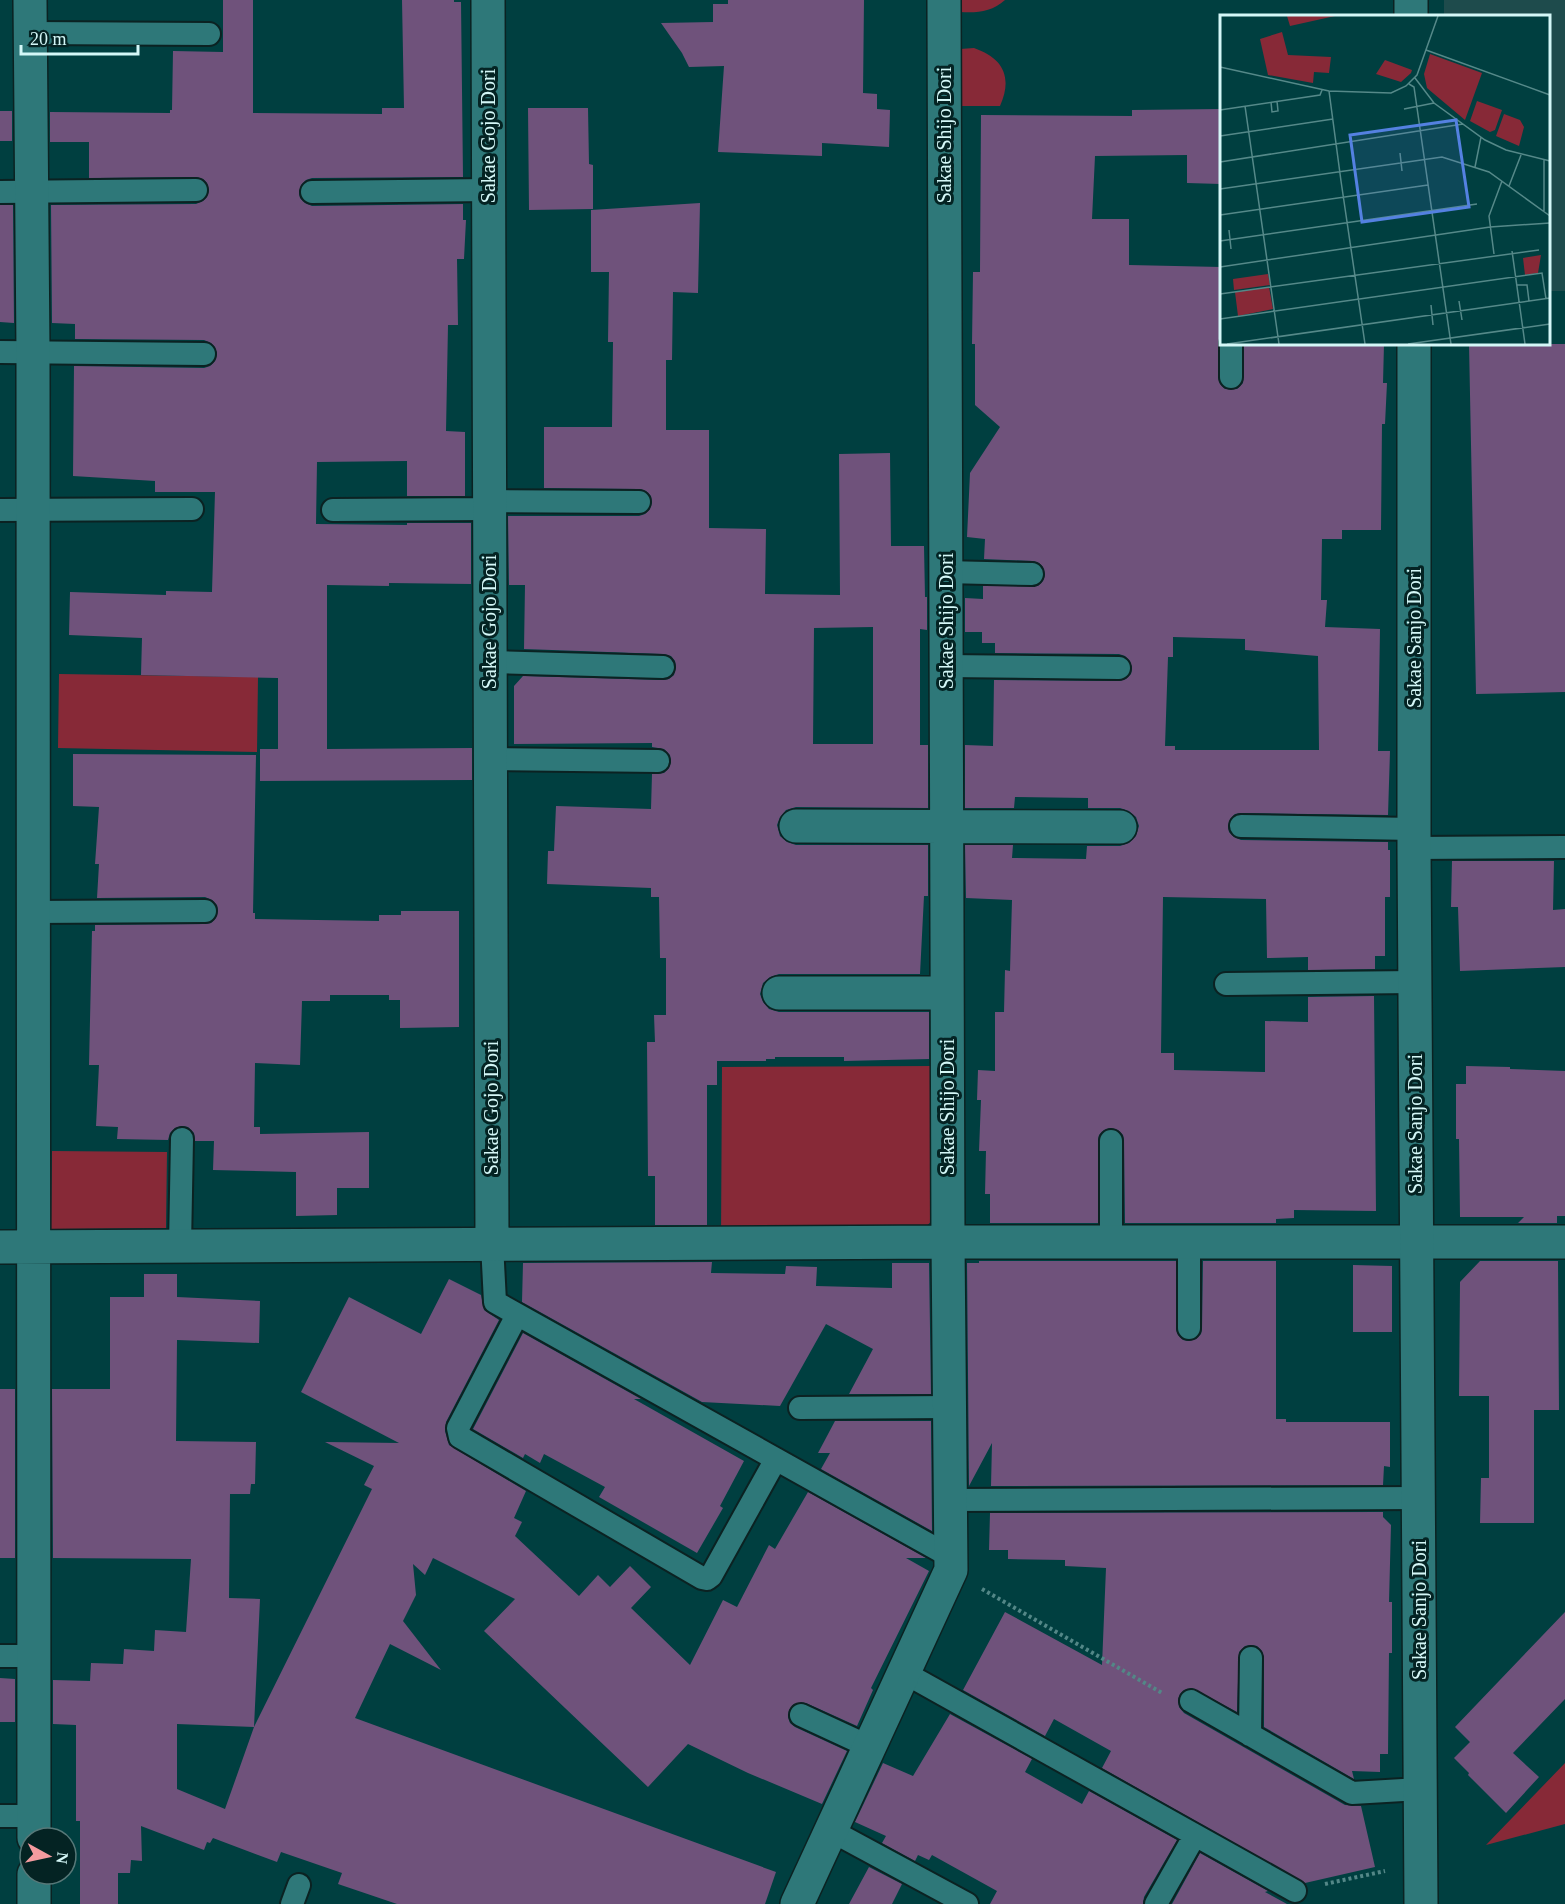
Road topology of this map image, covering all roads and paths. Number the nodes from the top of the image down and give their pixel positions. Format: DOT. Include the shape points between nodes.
graph roads {
  1 [pos="30,0"];
  2 [pos="488,0"];
  3 [pos="944,0"];
  4 [pos="31,33"];
  5 [pos="208,34"];
  6 [pos="196,190"];
  7 [pos="489,190"];
  8 [pos="32,191"];
  9 [pos="0,192"];
  10 [pos="312,192"];
  11 [pos="1231,345"];
  12 [pos="1414,345"];
  13 [pos="33,351"];
  14 [pos="0,352"];
  15 [pos="204,354"];
  16 [pos="1231,378"];
  17 [pos="639,502"];
  18 [pos="489,505"];
  19 [pos="192,509"];
  20 [pos="0,510"];
  21 [pos="33,510"];
  22 [pos="333,510"];
  23 [pos="945,572"];
  24 [pos="1032,574"];
  25 [pos="490,662"];
  26 [pos="946,666"];
  27 [pos="663,667"];
  28 [pos="1119,668"];
  29 [pos="490,759"];
  30 [pos="658,761"];
  31 [pos="796,826"];
  32 [pos="1241,826"];
  33 [pos="946,827"];
  34 [pos="1120,827"];
  35 [pos="1414,839"];
  36 [pos="1565,847"];
  37 [pos="205,911"];
  38 [pos="33,912"];
  39 [pos="1414,982"];
  40 [pos="1226,984"];
  41 [pos="780,993"];
  42 [pos="947,993"];
  43 [pos="182,1139"];
  44 [pos="1111,1141"];
  45 [pos="948,1242"];
  46 [pos="1111,1242"];
  47 [pos="1189,1242"];
  48 [pos="1416,1242"];
  49 [pos="1565,1242"];
  50 [pos="492,1244"];
  51 [pos="180,1246"];
  52 [pos="0,1247"];
  53 [pos="34,1247"];
  54 [pos="517,1315"];
  55 [pos="1189,1328"];
  56 [pos="949,1407"];
  57 [pos="800,1408"];
  58 [pos="776,1459"];
  59 [pos="1418,1498"];
  60 [pos="949,1500"];
  61 [pos="951,1563"];
  62 [pos="0,1656"];
  63 [pos="34,1656"];
  64 [pos="1251,1658"];
  65 [pos="903,1672"];
  66 [pos="1191,1701"];
  67 [pos="801,1715"];
  68 [pos="1250,1735"];
  69 [pos="868,1746"];
  70 [pos="1420,1789"];
  71 [pos="0,1816"];
  72 [pos="31,1826"];
  73 [pos="34,1826"];
  74 [pos="830,1830"];
  75 [pos="1195,1835"];
  76 [pos="1386,1871"];
  77 [pos="34,1886"];
  78 [pos="1295,1891"];
  79 [pos="34,1904"];
  80 [pos="797,1904"];
  81 [pos="967,1904"];
  82 [pos="1156,1904"];
  83 [pos="1421,1904"];
  1 -- 4 [label="street"];
  2 -- 7 [label="street, Sakae Gojo Dori"];
  3 -- 23 [label="street, Sakae Shijo Dori"];
  4 -- 5 [label="lane"];
  4 -- 8 [label="street"];
  6 -- 8 [label="lane"];
  7 -- 10 [label="lane"];
  7 -- 18 [label="street, Sakae Gojo Dori"];
  8 -- 9 [label="lane"];
  8 -- 13 [label="street"];
  11 -- 16 [label="lane"];
  12 -- 35 [label="street, Sakae Sanjo Dori"];
  13 -- 14 [label="lane"];
  13 -- 15 [label="lane"];
  13 -- 21 [label="street"];
  17 -- 18 [label="lane"];
  18 -- 22 [label="lane"];
  18 -- 25 [label="street, Sakae Gojo Dori"];
  19 -- 21 [label="lane"];
  20 -- 21 [label="lane"];
  21 -- 38 [label="street"];
  23 -- 24 [label="lane"];
  23 -- 26 [label="street, Sakae Shijo Dori"];
  25 -- 27 [label="lane"];
  25 -- 29 [label="street, Sakae Gojo Dori"];
  26 -- 28 [label="lane"];
  26 -- 33 [label="street, Sakae Shijo Dori"];
  29 -- 30 [label="lane"];
  29 -- 50 [label="street, Sakae Gojo Dori"];
  31 -- 33 [label="street"];
  32 -- 35 [label="lane"];
  33 -- 34 [label="street"];
  33 -- 42 [label="street, Sakae Shijo Dori"];
  35 -- 36 [label="lane"];
  35 -- 39 [label="street, Sakae Sanjo Dori"];
  37 -- 38 [label="lane"];
  38 -- 53 [label="street"];
  39 -- 40 [label="lane"];
  39 -- 48 [label="street, Sakae Sanjo Dori"];
  41 -- 42 [label="street"];
  42 -- 45 [label="street, Sakae Shijo Dori"];
  43 -- 51 [label="lane"];
  44 -- 46 [label="lane"];
  45 -- 46 [label="street"];
  45 -- 50 [label="street"];
  45 -- 56 [label="street, Sakae Shijo Dori"];
  46 -- 47 [label="street"];
  47 -- 48 [label="street"];
  47 -- 55 [label="lane"];
  48 -- 49 [label="street"];
  48 -- 59 [label="street, Sakae Sanjo Dori"];
  50 -- 51 [label="street"];
  50 -- 54 [label="lane" via="495,1302"];
  51 -- 53 [label="street"];
  52 -- 53 [label="street"];
  53 -- 63 [label="street"];
  54 -- 58 [label="lane"];
  54 -- 58 [label="lane" via="458,1428 460,1437 702,1578 711,1576"];
  56 -- 57 [label="lane"];
  56 -- 60 [label="street, Sakae Shijo Dori"];
  58 -- 61 [label="lane"];
  59 -- 60 [label="lane"];
  59 -- 70 [label="street, Sakae Sanjo Dori"];
  60 -- 61 [label="street, Sakae Shijo Dori"];
  61 -- 65 [label="street"];
  61 -- 66 [label="path" via="1176,1701"];
  62 -- 63 [label="lane"];
  63 -- 73 [label="street"];
  64 -- 68 [label="lane"];
  65 -- 69 [label="street"];
  65 -- 75 [label="lane"];
  66 -- 68 [label="lane"];
  67 -- 69 [label="lane"];
  68 -- 70 [label="lane" via="1352,1793"];
  69 -- 74 [label="street"];
  70 -- 83 [label="street, Sakae Sanjo Dori"];
  71 -- 72 [label="lane"];
  74 -- 80 [label="street"];
  74 -- 81 [label="lane"];
  75 -- 78 [label="lane"];
  75 -- 82 [label="lane"];
  76 -- 78 [label="path"];
  77 -- 79 [label="street"];
}
